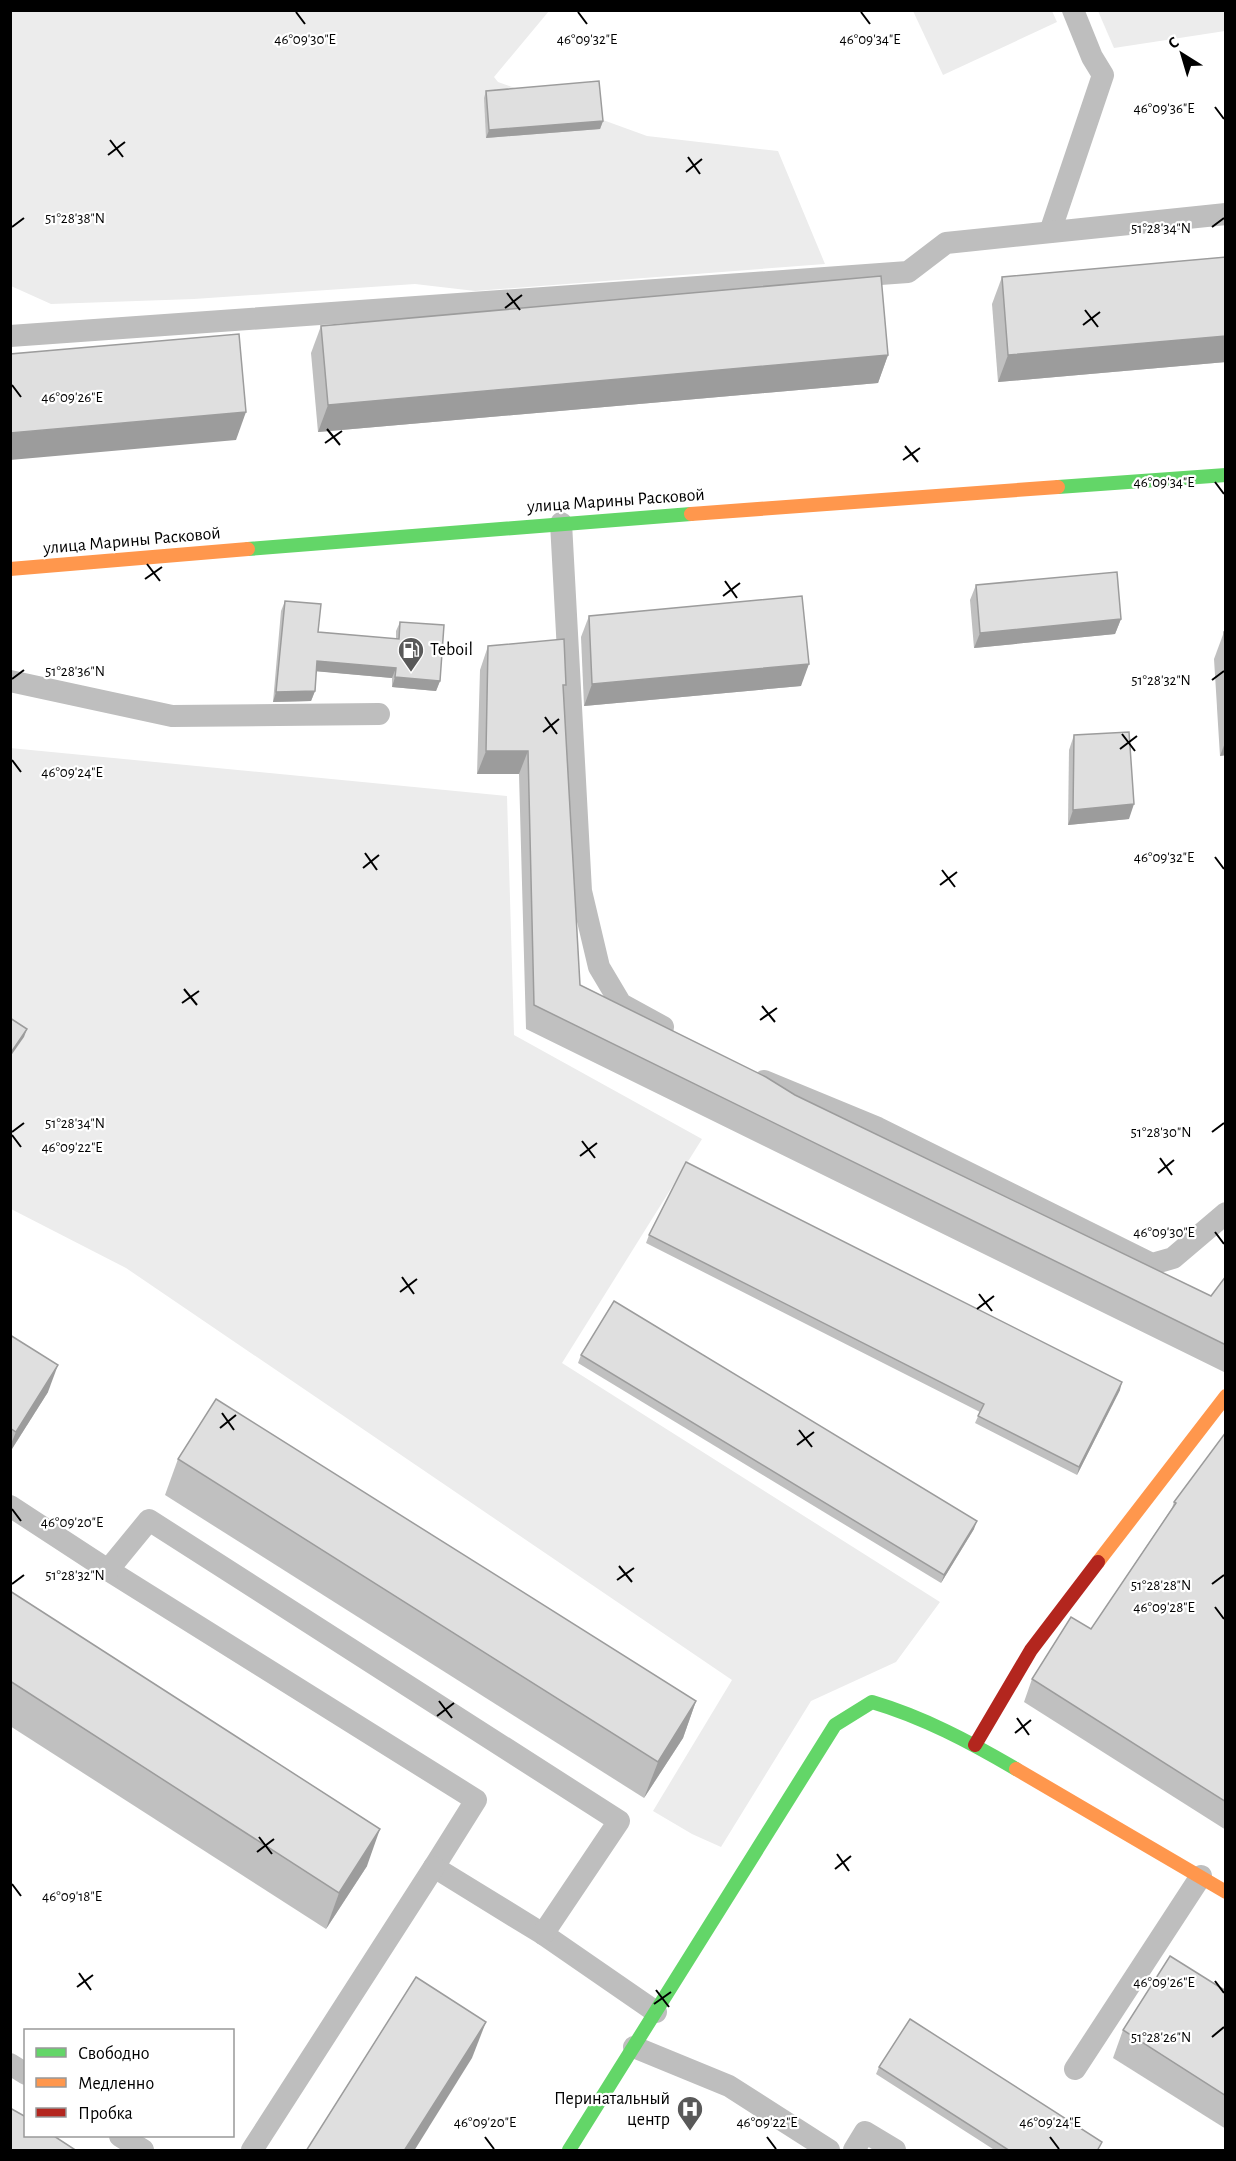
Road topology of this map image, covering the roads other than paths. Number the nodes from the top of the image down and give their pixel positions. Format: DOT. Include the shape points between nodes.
graph roads {
  1 [pos="1073,10"];
  2 [pos="1226,214"];
  3 [pos="1050,232"];
  4 [pos="10,336"];
  5 [pos="1226,475"];
  6 [pos="561,523"];
  7 [pos="10,569"];
  8 [pos="10,681"];
  9 [pos="379,714"];
  10 [pos="683,1038"];
  11 [pos="746,1073"];
  12 [pos="1226,1213"];
  13 [pos="1226,1396"];
  14 [pos="10,1506"];
  15 [pos="108,1570"];
  16 [pos="975,1745"];
  17 [pos="434,1867"];
  18 [pos="1201,1876"];
  19 [pos="1226,1892"];
  20 [pos="543,1934"];
  21 [pos="656,2012"];
  22 [pos="634,2047"];
  23 [pos="10,2064"];
  24 [pos="1075,2069"];
  25 [pos="24,2073"];
  26 [pos="122,2137"];
  27 [pos="143,2151"];
  28 [pos="252,2151"];
  29 [pos="569,2151"];
  30 [pos="829,2151"];
  31 [pos="854,2151"];
  32 [pos="895,2151"];
  1 -- 3 [label="lane" via="1103,75"];
  2 -- 3 [label="lane"];
  3 -- 4 [label="lane" via="946,243 908,272"];
  5 -- 6 [label="street, улица Марины Расковой"];
  6 -- 7 [label="street, улица Марины Расковой"];
  6 -- 10 [label="lane" via="581,891 591,935 599,967 621,1004"];
  8 -- 9 [label="lane" via="172,716"];
  11 -- 12 [label="lane" via="878,1128 1152,1264 1173,1258"];
  13 -- 16 [label="street" via="1031,1650"];
  14 -- 15 [label="lane"];
  15 -- 17 [label="lane" via="476,1800"];
  15 -- 20 [label="lane" via="149,1520 619,1821"];
  16 -- 18 [label="street"];
  16 -- 21 [label="street" via="899,1710 872,1702 835,1725"];
  17 -- 20 [label="lane"];
  17 -- 28 [label="lane"];
  18 -- 19 [label="street"];
  18 -- 24 [label="lane"];
  20 -- 21 [label="lane"];
  21 -- 22 [label="street"];
  22 -- 29 [label="street"];
  22 -- 30 [label="lane" via="729,2086"];
  23 -- 25 [label="lane"];
  26 -- 27 [label="lane"];
  31 -- 32 [label="lane" via="865,2132"];
}
